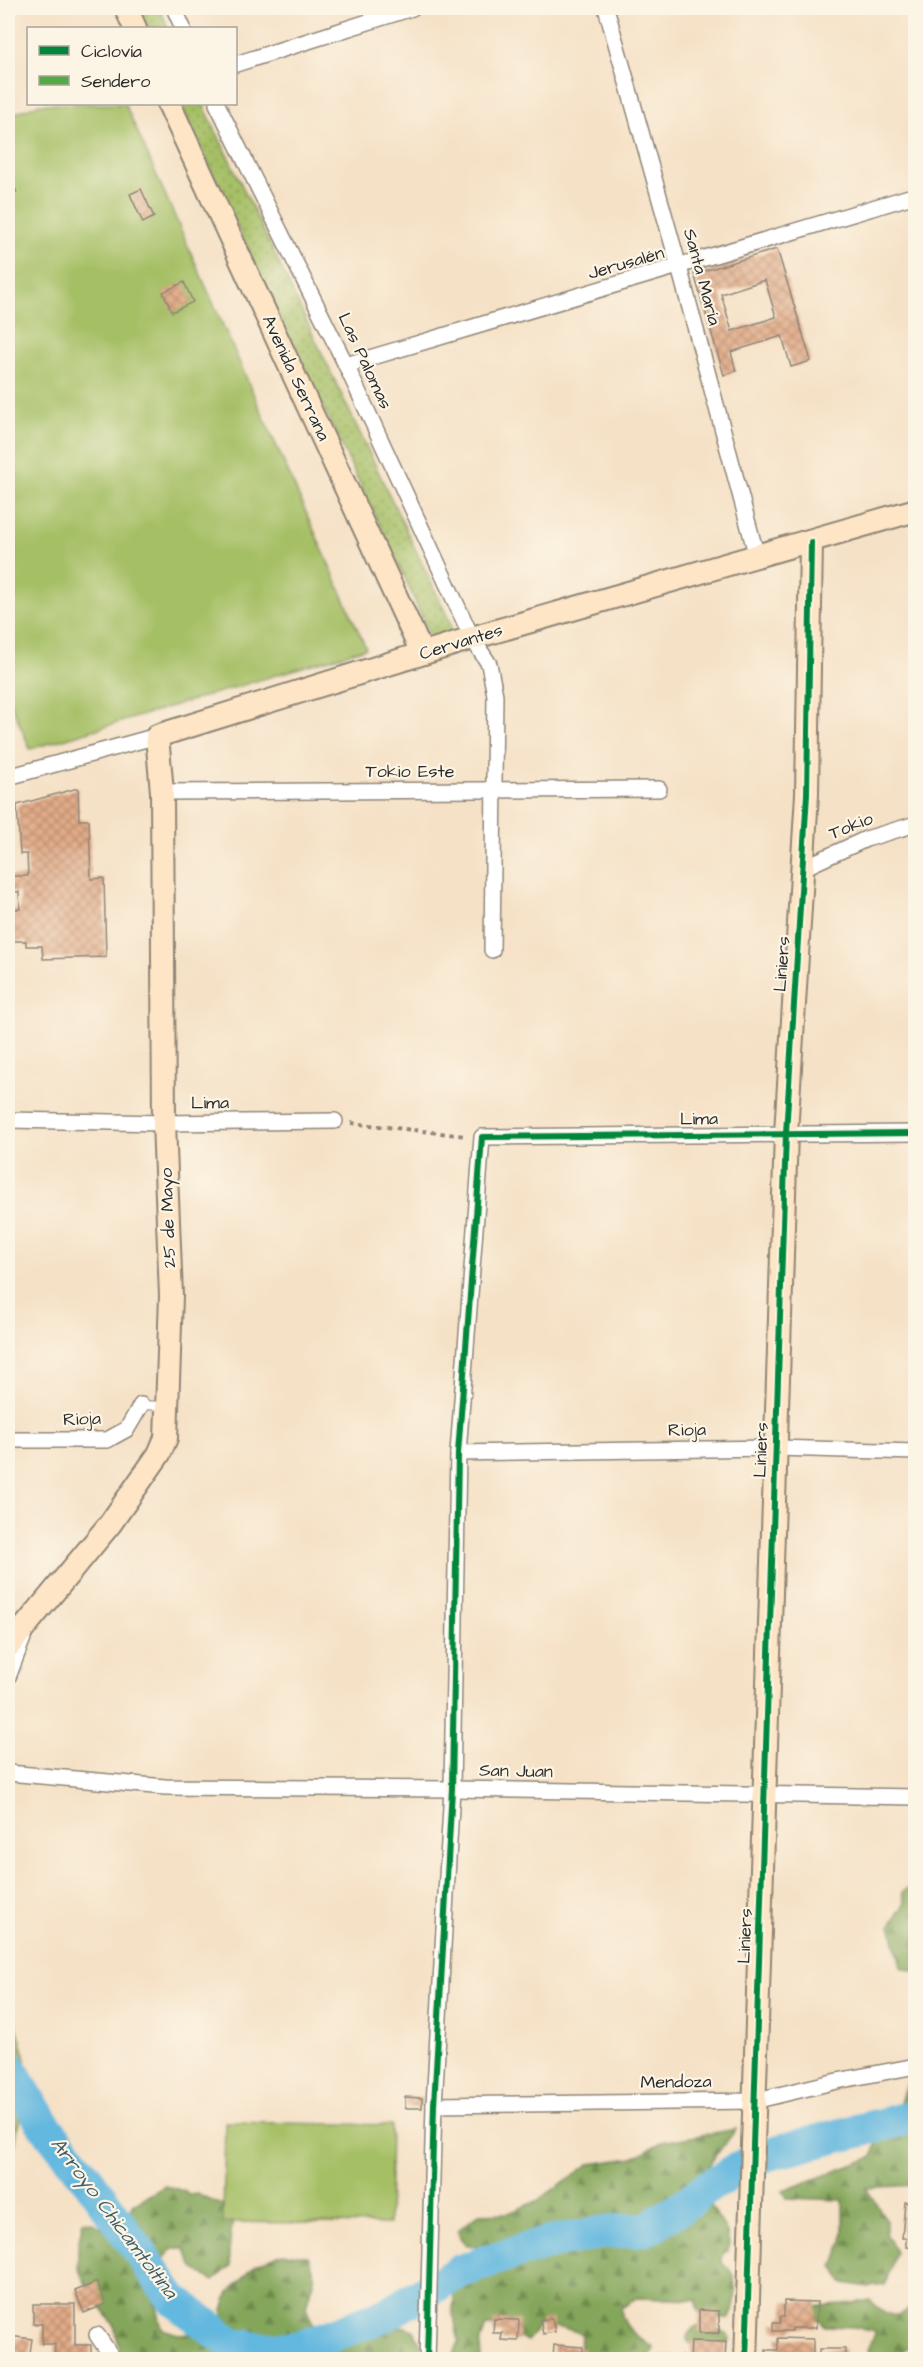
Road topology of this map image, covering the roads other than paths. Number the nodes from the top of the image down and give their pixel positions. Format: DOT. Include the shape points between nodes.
graph roads {
  1 [pos="126,8"];
  2 [pos="174,8"];
  3 [pos="412,8"];
  4 [pos="606,8"];
  5 [pos="135,27"];
  6 [pos="183,27"];
  7 [pos="237,64"];
  8 [pos="170,105"];
  9 [pos="217,105"];
  10 [pos="915,195"];
  11 [pos="679,267"];
  12 [pos="346,365"];
  13 [pos="915,510"];
  14 [pos="811,542"];
  15 [pos="757,557"];
  16 [pos="472,638"];
  17 [pos="422,653"];
  18 [pos="157,736"];
  19 [pos="8,777"];
  20 [pos="659,789"];
  21 [pos="494,790"];
  22 [pos="162,792"];
  23 [pos="915,824"];
  24 [pos="803,868"];
  25 [pos="492,950"];
  26 [pos="8,1120"];
  27 [pos="335,1121"];
  28 [pos="164,1123"];
  29 [pos="786,1133"];
  30 [pos="915,1133"];
  31 [pos="141,1405"];
  32 [pos="167,1407"];
  33 [pos="8,1440"];
  34 [pos="776,1448"];
  35 [pos="915,1452"];
  36 [pos="458,1453"];
  37 [pos="29,1621"];
  38 [pos="8,1647"];
  39 [pos="8,1677"];
  40 [pos="8,1773"];
  41 [pos="452,1789"];
  42 [pos="765,1796"];
  43 [pos="915,1797"];
  44 [pos="915,2066"];
  45 [pos="754,2101"];
  46 [pos="434,2105"];
  47 [pos="97,2335"];
  48 [pos="111,2360"];
  49 [pos="427,2360"];
  50 [pos="746,2360"];
  1 -- 5 [label="street"];
  2 -- 6 [label="street"];
  3 -- 7 [label="street"];
  4 -- 11 [label="street, Santa María"];
  8 -- 17 [label="street, Avenida Serrana"];
  9 -- 12 [label="street, Las Palomas"];
  10 -- 11 [label="street, Jerusalén"];
  11 -- 12 [label="street, Jerusalén"];
  11 -- 15 [label="street, Santa María"];
  12 -- 16 [label="street, Las Palomas"];
  13 -- 14 [label="street, Cervantes"];
  14 -- 15 [label="street, Cervantes"];
  14 -- 24 [label="street, Liniers"];
  15 -- 16 [label="street, Cervantes"];
  16 -- 17 [label="street, Cervantes"];
  16 -- 21 [label="street, Las Palomas" via="489,664 493,680"];
  17 -- 18 [label="street, Cervantes"];
  18 -- 19 [label="street, Cervantes"];
  18 -- 22 [label="street, 25 de Mayo"];
  20 -- 21 [label="street, Tokio Este"];
  21 -- 22 [label="street, Tokio Este"];
  21 -- 25 [label="street, Las Palomas"];
  22 -- 28 [label="street, 25 de Mayo"];
  23 -- 24 [label="street, Tokio" via="866,839"];
  24 -- 29 [label="street, Liniers"];
  26 -- 28 [label="street, Lima"];
  27 -- 28 [label="street, Lima"];
  28 -- 32 [label="street, 25 de Mayo" via="171,1296"];
  29 -- 30 [label="street, Lima"];
  29 -- 34 [label="street, Liniers"];
  29 -- 36 [label="street, Lima" via="482,1137"];
  31 -- 32 [label="lane"];
  31 -- 33 [label="street, Rioja" via="127,1429 107,1440"];
  32 -- 37 [label="street, 25 de Mayo" via="166,1438 159,1454 110,1524"];
  34 -- 35 [label="street, Rioja"];
  34 -- 36 [label="street, Rioja"];
  34 -- 42 [label="street, Liniers"];
  36 -- 41 [label="street"];
  37 -- 38 [label="street, 25 de Mayo"];
  37 -- 39 [label="street"];
  40 -- 41 [label="street, San Juan" via="165,1787"];
  41 -- 42 [label="street, San Juan"];
  41 -- 46 [label="street"];
  42 -- 43 [label="street, San Juan"];
  42 -- 45 [label="street, Liniers"];
  44 -- 45 [label="street, Mendoza"];
  45 -- 46 [label="street, Mendoza"];
  45 -- 50 [label="street, Liniers"];
  46 -- 49 [label="street"];
  47 -- 48 [label="street"];
}
